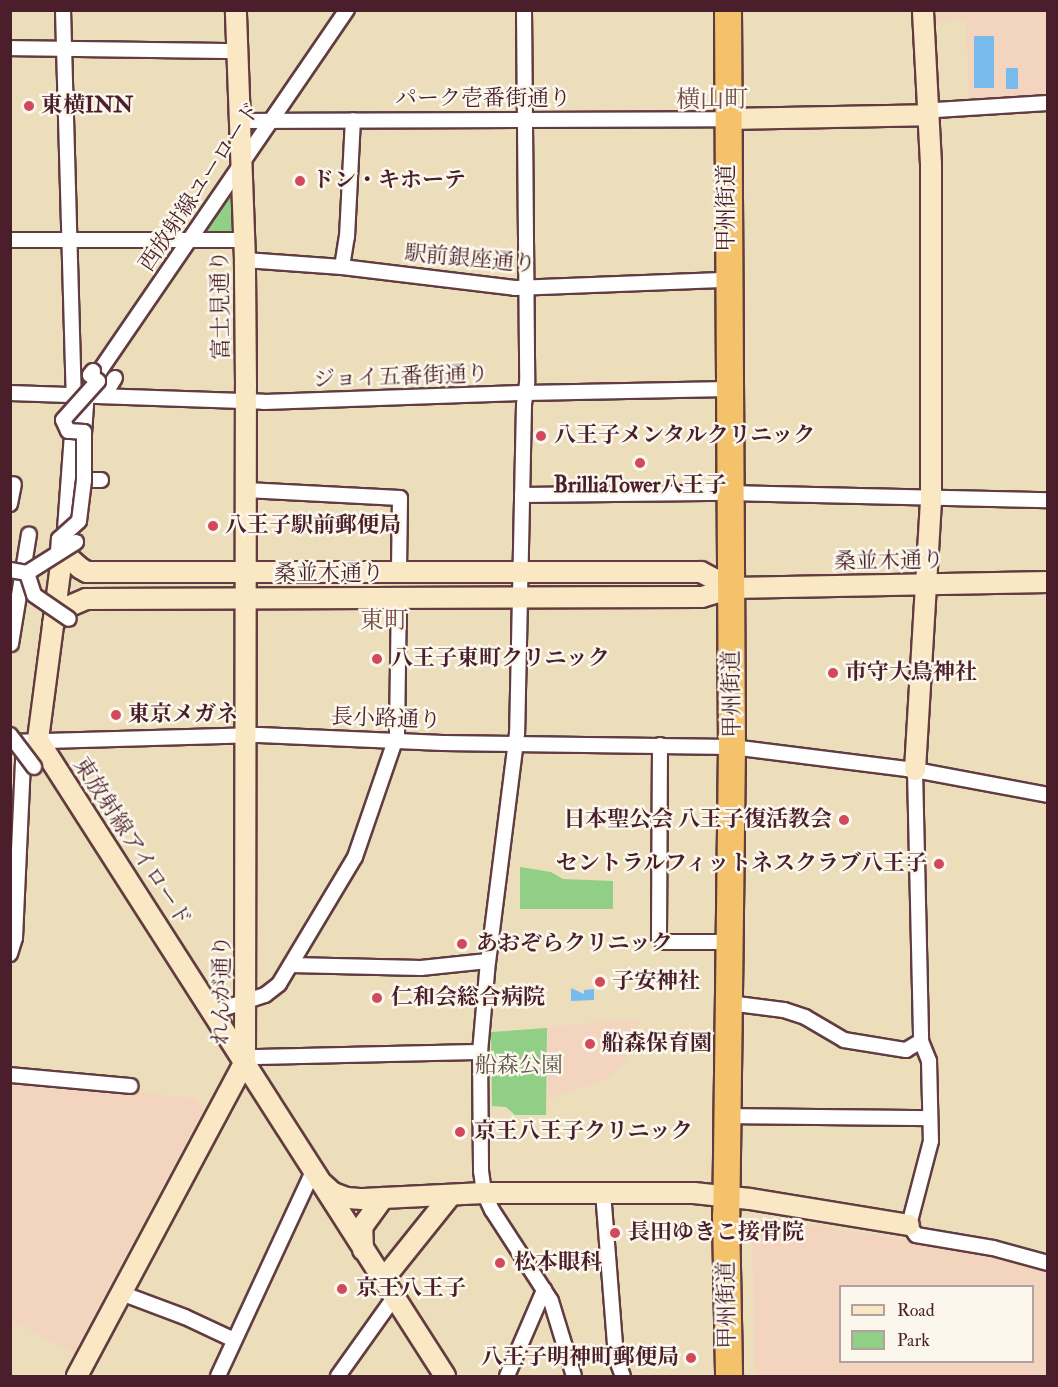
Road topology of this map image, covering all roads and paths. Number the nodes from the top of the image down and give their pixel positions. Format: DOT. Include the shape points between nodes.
graph roads {
  1 [pos="63,10"];
  2 [pos="236,10"];
  3 [pos="347,10"];
  4 [pos="524,10"];
  5 [pos="728,10"];
  6 [pos="923,10"];
  7 [pos="10,48"];
  8 [pos="64,48"];
  9 [pos="237,51"];
  10 [pos="1047,103"];
  11 [pos="927,114"];
  12 [pos="524,119"];
  13 [pos="727,119"];
  14 [pos="272,120"];
  15 [pos="353,120"];
  16 [pos="239,121"];
  17 [pos="241,165"];
  18 [pos="10,240"];
  19 [pos="69,240"];
  20 [pos="189,240"];
  21 [pos="244,250"];
  22 [pos="342,267"];
  23 [pos="728,280"];
  24 [pos="526,287"];
  25 [pos="729,389"];
  26 [pos="10,393"];
  27 [pos="525,393"];
  28 [pos="77,398"];
  29 [pos="246,400"];
  30 [pos="84,432"];
  31 [pos="84,480"];
  32 [pos="101,480"];
  33 [pos="14,484"];
  34 [pos="246,490"];
  35 [pos="730,493"];
  36 [pos="522,495"];
  37 [pos="931,498"];
  38 [pos="1047,500"];
  39 [pos="10,504"];
  40 [pos="29,534"];
  41 [pos="66,545"];
  42 [pos="43,562"];
  43 [pos="18,572"];
  44 [pos="87,572"];
  45 [pos="247,573"];
  46 [pos="399,573"];
  47 [pos="519,573"];
  48 [pos="1047,582"];
  49 [pos="927,584"];
  50 [pos="12,587"];
  51 [pos="731,588"];
  52 [pos="247,598"];
  53 [pos="399,598"];
  54 [pos="520,598"];
  55 [pos="57,600"];
  56 [pos="11,644"];
  57 [pos="10,735"];
  58 [pos="247,735"];
  59 [pos="38,740"];
  60 [pos="395,741"];
  61 [pos="10,742"];
  62 [pos="517,744"];
  63 [pos="660,745"];
  64 [pos="732,747"];
  65 [pos="34,767"];
  66 [pos="915,770"];
  67 [pos="1047,795"];
  68 [pos="729,942"];
  69 [pos="10,954"];
  70 [pos="488,961"];
  71 [pos="291,965"];
  72 [pos="247,1000"];
  73 [pos="729,1003"];
  74 [pos="213,1012"];
  75 [pos="921,1041"];
  76 [pos="480,1052"];
  77 [pos="245,1062"];
  78 [pos="10,1075"];
  79 [pos="131,1086"];
  80 [pos="728,1116"];
  81 [pos="930,1118"];
  82 [pos="317,1177"];
  83 [pos="603,1192"];
  84 [pos="484,1193"];
  85 [pos="451,1195"];
  86 [pos="727,1196"];
  87 [pos="383,1198"];
  88 [pos="909,1225"];
  89 [pos="363,1250"];
  90 [pos="1047,1263"];
  91 [pos="382,1281"];
  92 [pos="544,1290"];
  93 [pos="121,1293"];
  94 [pos="393,1299"];
  95 [pos="234,1340"];
  96 [pos="78,1376"];
  97 [pos="218,1377"];
  98 [pos="338,1377"];
  99 [pos="445,1377"];
  100 [pos="507,1377"];
  101 [pos="574,1377"];
  102 [pos="623,1377"];
  103 [pos="729,1377"];
  1 -- 8 [label="street"];
  2 -- 9 [label="street, 富士見通り"];
  3 -- 14 [label="street, 西放射線ユーロード"];
  4 -- 12 [label="street"];
  5 -- 13 [label="highway, 甲州街道"];
  6 -- 11 [label="street"];
  7 -- 8 [label="street"];
  8 -- 9 [label="street"];
  8 -- 19 [label="street"];
  9 -- 16 [label="street, 富士見通り"];
  10 -- 11 [label="street" via="936,110"];
  11 -- 13 [label="street"];
  11 -- 37 [label="street" via="931,164"];
  12 -- 13 [label="street, パーク壱番街通り"];
  12 -- 15 [label="street, パーク壱番街通り"];
  12 -- 24 [label="street"];
  13 -- 23 [label="highway, 甲州街道"];
  14 -- 15 [label="street, パーク壱番街通り"];
  14 -- 16 [label="street, パーク壱番街通り"];
  14 -- 17 [label="street, 西放射線ユーロード"];
  15 -- 22 [label="street" via="348,237"];
  16 -- 17 [label="street, 富士見通り"];
  17 -- 20 [label="street, 西放射線ユーロード"];
  17 -- 21 [label="street, 富士見通り"];
  18 -- 19 [label="street, 駅前銀座通り"];
  19 -- 20 [label="street, 駅前銀座通り"];
  19 -- 28 [label="street"];
  20 -- 21 [label="street, 駅前銀座通り"];
  20 -- 28 [label="street, 西放射線ユーロード, bridge" via="100,381"];
  21 -- 22 [label="street, 駅前銀座通り"];
  21 -- 29 [label="street, 富士見通り"];
  22 -- 24 [label="street, 駅前銀座通り"];
  23 -- 24 [label="street, 駅前銀座通り" via="608,280"];
  23 -- 25 [label="highway, 甲州街道"];
  24 -- 27 [label="street"];
  25 -- 27 [label="street, ジョイ五番街通り"];
  25 -- 35 [label="highway, 甲州街道"];
  26 -- 28 [label="street, ジョイ五番街通り"];
  27 -- 29 [label="street, ジョイ五番街通り"];
  27 -- 36 [label="street"];
  28 -- 29 [label="street, ジョイ五番街通り"];
  28 -- 30 [label="street" via="86,405"];
  28 -- 30 [label="street, 西放射線ユーロード, bridge" via="63,420 68,431"];
  28 -- 41 [label="street"];
  29 -- 34 [label="street, 富士見通り"];
  30 -- 31 [label="street, bridge"];
  31 -- 32 [label="street"];
  31 -- 41 [label="street, bridge" via="79,521 59,539"];
  33 -- 39 [label="street"];
  34 -- 45 [label="street, 富士見通り"];
  34 -- 46 [label="street" via="400,498"];
  35 -- 36 [label="street"];
  35 -- 37 [label="street"];
  35 -- 51 [label="highway, 甲州街道"];
  36 -- 47 [label="street"];
  37 -- 38 [label="street"];
  37 -- 49 [label="street"];
  40 -- 56 [label="street"];
  41 -- 42 [label="street, bridge"];
  41 -- 44 [label="street" via="69,558"];
  41 -- 55 [label="street"];
  42 -- 43 [label="street, bridge"];
  42 -- 55 [label="street, bridge" via="51,562"];
  43 -- 50 [label="street"];
  43 -- 55 [label="street, bridge" via="39,599"];
  44 -- 45 [label="street, 桑並木通り"];
  44 -- 55 [label="street" via="71,576"];
  45 -- 46 [label="street, 桑並木通り"];
  45 -- 52 [label="street, 富士見通り"];
  46 -- 47 [label="street, 桑並木通り"];
  47 -- 51 [label="street, 桑並木通り" via="701,572"];
  47 -- 54 [label="street"];
  48 -- 49 [label="street, 桑並木通り"];
  49 -- 51 [label="street, 桑並木通り"];
  49 -- 66 [label="street"];
  51 -- 54 [label="street, 桑並木通り" via="702,597"];
  51 -- 64 [label="highway, 甲州街道"];
  52 -- 53 [label="street, 桑並木通り"];
  52 -- 55 [label="street, 桑並木通り" via="86,598 65,608"];
  52 -- 58 [label="street, れんが通り" via="252,677"];
  53 -- 54 [label="street, 桑並木通り"];
  53 -- 60 [label="street"];
  54 -- 62 [label="street"];
  55 -- 59 [label="street"];
  57 -- 65 [label="street, bridge"];
  58 -- 59 [label="street, 長小路通り"];
  58 -- 60 [label="street, 長小路通り"];
  58 -- 72 [label="street, れんが通り"];
  59 -- 61 [label="street, 長小路通り"];
  59 -- 69 [label="street" via="26,748 23,759 15,938"];
  59 -- 74 [label="street, 東放射線アイロード"];
  60 -- 62 [label="street, 長小路通り"];
  60 -- 71 [label="street" via="356,857"];
  62 -- 63 [label="street, 長小路通り"];
  62 -- 70 [label="street"];
  63 -- 64 [label="street, 長小路通り"];
  63 -- 68 [label="street" via="659,937 663,942"];
  64 -- 66 [label="street, 長小路通り"];
  64 -- 68 [label="highway, 甲州街道"];
  66 -- 67 [label="street, 長小路通り"];
  66 -- 75 [label="street"];
  68 -- 73 [label="highway, 甲州街道"];
  70 -- 71 [label="street" via="421,968"];
  70 -- 76 [label="street"];
  71 -- 72 [label="street" via="270,993"];
  72 -- 74 [label="street"];
  72 -- 77 [label="street, れんが通り"];
  73 -- 75 [label="street" via="784,1010 805,1017 844,1040 906,1050"];
  73 -- 80 [label="highway, 甲州街道"];
  74 -- 77 [label="street, 東放射線アイロード"];
  75 -- 81 [label="street" via="929,1061"];
  76 -- 77 [label="street" via="253,1056"];
  76 -- 84 [label="street"];
  77 -- 82 [label="street, 東放射線アイロード"];
  77 -- 93 [label="street, れんが通り"];
  78 -- 79 [label="street"];
  80 -- 81 [label="street"];
  80 -- 86 [label="highway, 甲州街道"];
  81 -- 88 [label="street" via="931,1141"];
  82 -- 87 [label="street" via="333,1193 347,1198"];
  82 -- 89 [label="street, 東放射線アイロード"];
  82 -- 95 [label="street"];
  83 -- 84 [label="street"];
  83 -- 86 [label="street"];
  83 -- 102 [label="street" via="616,1358"];
  84 -- 85 [label="street"];
  84 -- 92 [label="street"];
  85 -- 87 [label="street"];
  85 -- 91 [label="street"];
  86 -- 88 [label="street"];
  86 -- 103 [label="highway, 甲州街道"];
  87 -- 89 [label="street" via="362,1227"];
  88 -- 90 [label="street" via="915,1235 993,1248"];
  89 -- 91 [label="street, 東放射線アイロード"];
  91 -- 94 [label="street, 東放射線アイロード"];
  92 -- 100 [label="street"];
  92 -- 101 [label="street" via="551,1300"];
  93 -- 95 [label="street"];
  93 -- 96 [label="street, れんが通り"];
  94 -- 98 [label="street"];
  94 -- 99 [label="street, 東放射線アイロード"];
  95 -- 97 [label="street"];
}
